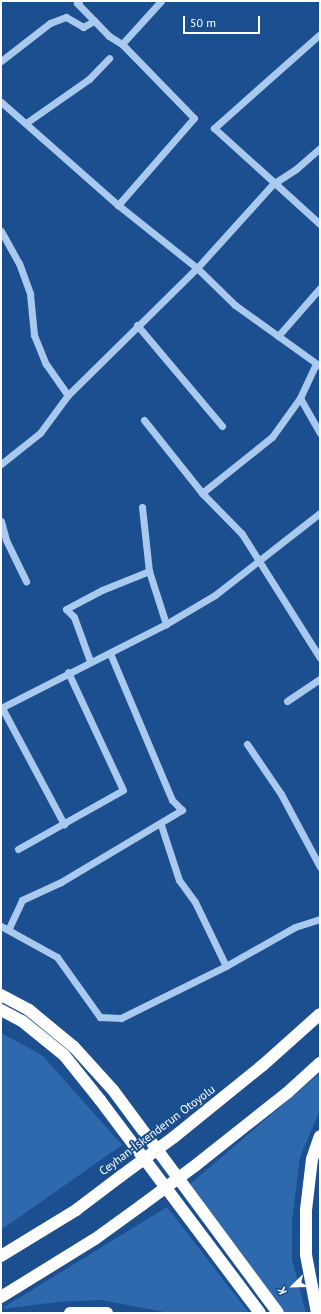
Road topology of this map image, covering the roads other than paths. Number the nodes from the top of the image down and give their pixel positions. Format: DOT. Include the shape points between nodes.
graph roads {
  1 [pos="79,1"];
  2 [pos="161,1"];
  3 [pos="94,21"];
  4 [pos="320,34"];
  5 [pos="122,44"];
  6 [pos="110,58"];
  7 [pos="1,61"];
  8 [pos="1,102"];
  9 [pos="26,122"];
  10 [pos="320,148"];
  11 [pos="273,184"];
  12 [pos="118,205"];
  13 [pos="320,224"];
  14 [pos="1,231"];
  15 [pos="197,268"];
  16 [pos="320,288"];
  17 [pos="137,325"];
  18 [pos="278,336"];
  19 [pos="318,365"];
  20 [pos="68,395"];
  21 [pos="300,398"];
  22 [pos="144,420"];
  23 [pos="222,426"];
  24 [pos="320,433"];
  25 [pos="2,462"];
  26 [pos="202,493"];
  27 [pos="142,507"];
  28 [pos="320,513"];
  29 [pos="1,521"];
  30 [pos="260,560"];
  31 [pos="149,571"];
  32 [pos="26,581"];
  33 [pos="166,624"];
  34 [pos="110,653"];
  35 [pos="320,658"];
  36 [pos="90,661"];
  37 [pos="68,672"];
  38 [pos="320,679"];
  39 [pos="286,701"];
  40 [pos="1,708"];
  41 [pos="247,744"];
  42 [pos="64,824"];
  43 [pos="162,825"];
  44 [pos="18,849"];
  45 [pos="320,867"];
  46 [pos="320,919"];
  47 [pos="5,927"];
  48 [pos="226,966"];
  49 [pos="1,995"];
  50 [pos="1,1010"];
  51 [pos="320,1014"];
  52 [pos="320,1062"];
  53 [pos="320,1136"];
  54 [pos="76,1210"];
  55 [pos="1,1252"];
  56 [pos="1,1256"];
  57 [pos="1,1298"];
  58 [pos="70,1313"];
  59 [pos="107,1313"];
  60 [pos="260,1313"];
  61 [pos="278,1313"];
  62 [pos="317,1313"];
  1 -- 3 [label="street" via="77,3"];
  2 -- 5 [label="street"];
  3 -- 5 [label="street"];
  3 -- 7 [label="street" via="83,28 66,17 50,23"];
  4 -- 11 [label="street" via="214,128"];
  5 -- 12 [label="street" via="194,118"];
  6 -- 9 [label="street" via="89,79"];
  8 -- 9 [label="street"];
  9 -- 12 [label="street"];
  10 -- 11 [label="street" via="296,169"];
  11 -- 13 [label="street"];
  11 -- 15 [label="street"];
  12 -- 15 [label="street"];
  14 -- 20 [label="street" via="19,262 30,294 34,335 46,364"];
  15 -- 17 [label="street"];
  15 -- 18 [label="street" via="235,305"];
  16 -- 18 [label="street"];
  17 -- 20 [label="street"];
  17 -- 23 [label="street"];
  18 -- 19 [label="street"];
  19 -- 21 [label="street"];
  20 -- 25 [label="street" via="40,434"];
  21 -- 24 [label="street"];
  21 -- 26 [label="street" via="261,448"];
  22 -- 26 [label="street"];
  26 -- 30 [label="street" via="242,534"];
  27 -- 31 [label="street"];
  28 -- 30 [label="street"];
  29 -- 32 [label="street" via="6,540"];
  30 -- 33 [label="street" via="215,595"];
  30 -- 35 [label="street"];
  31 -- 33 [label="street"];
  31 -- 36 [label="street" via="102,590 66,609 74,617"];
  33 -- 34 [label="street"];
  34 -- 36 [label="street"];
  34 -- 43 [label="street" via="172,800 182,810"];
  36 -- 37 [label="street"];
  37 -- 40 [label="street"];
  37 -- 42 [label="street" via="123,790"];
  38 -- 39 [label="street"];
  40 -- 42 [label="street"];
  41 -- 45 [label="street" via="281,794"];
  42 -- 44 [label="street"];
  43 -- 47 [label="street" via="61,882 22,900"];
  43 -- 48 [label="street" via="179,880 195,902"];
  46 -- 48 [label="street" via="295,927"];
  47 -- 48 [label="street" via="57,957 100,1017 121,1018"];
  49 -- 61 [label="highway" via="29,1010 74,1047 113,1090"];
  50 -- 60 [label="highway" via="22,1021 64,1055"];
  51 -- 54 [label="highway, Ceyhan-İskenderun Otoyolu, bridge" via="263,1065 174,1137"];
  52 -- 57 [label="highway, bridge" via="287,1093 142,1205 95,1239"];
  53 -- 62 [label="highway" via="312,1159 306,1210 306,1255"];
  54 -- 55 [label="highway"];
  54 -- 56 [label="highway, Ceyhan-İskenderun Otoyolu"];
  58 -- 59 [label="highway"];
}
